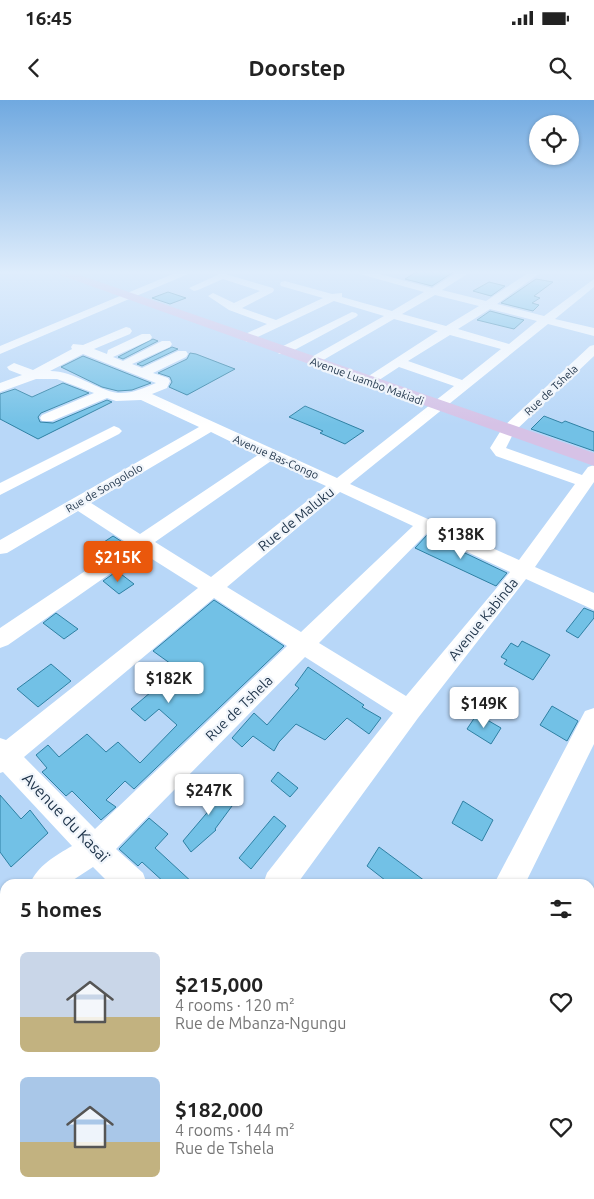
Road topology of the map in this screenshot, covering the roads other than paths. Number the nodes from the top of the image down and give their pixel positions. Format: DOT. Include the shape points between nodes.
graph roads {
  1 [pos="69,322"];
  2 [pos="200,322"];
  3 [pos="272,322"];
  4 [pos="281,322"];
  5 [pos="338,322"];
  6 [pos="382,322"];
  7 [pos="416,322"];
  8 [pos="462,322"];
  9 [pos="541,322"];
  10 [pos="554,322"];
  11 [pos="277,324"];
  12 [pos="126,331"];
  13 [pos="448,331"];
  14 [pos="594,332"];
  15 [pos="146,337"];
  16 [pos="246,338"];
  17 [pos="63,342"];
  18 [pos="166,344"];
  19 [pos="510,348"];
  20 [pos="594,349"];
  21 [pos="0,350"];
  22 [pos="84,350"];
  23 [pos="283,351"];
  24 [pos="182,354"];
  25 [pos="103,357"];
  26 [pos="313,362"];
  27 [pos="398,362"];
  28 [pos="122,364"];
  29 [pos="14,367"];
  30 [pos="142,373"];
  31 [pos="34,375"];
  32 [pos="59,375"];
  33 [pos="368,381"];
  34 [pos="465,385"];
  35 [pos="0,388"];
  36 [pos="105,394"];
  37 [pos="138,395"];
  38 [pos="439,406"];
  39 [pos="47,418"];
  40 [pos="208,427"];
  41 [pos="508,430"];
  42 [pos="114,431"];
  43 [pos="270,454"];
  44 [pos="594,460"];
  45 [pos="591,472"];
  46 [pos="338,485"];
  47 [pos="0,490"];
  48 [pos="78,503"];
  49 [pos="426,524"];
  50 [pos="140,543"];
  51 [pos="0,548"];
  52 [pos="523,569"];
  53 [pos="213,587"];
  54 [pos="594,602"];
  55 [pos="0,639"];
  56 [pos="304,644"];
  57 [pos="409,711"];
  58 [pos="594,719"];
  59 [pos="2,755"];
  60 [pos="96,848"];
  61 [pos="50,879"];
  62 [pos="127,879"];
  63 [pos="282,879"];
  64 [pos="512,879"];
  1 -- 21 [label="street"];
  2 -- 16 [label="main road, Avenue Luambo Makiadi"];
  3 -- 11 [label="street"];
  4 -- 11 [label="street"];
  5 -- 23 [label="street"];
  6 -- 26 [label="street"];
  7 -- 13 [label="street"];
  8 -- 13 [label="street"];
  9 -- 19 [label="street, Rue de Maluku"];
  10 -- 14 [label="street"];
  11 -- 16 [label="street"];
  12 -- 22 [label="street"];
  13 -- 19 [label="street"];
  13 -- 27 [label="street"];
  15 -- 25 [label="street"];
  16 -- 23 [label="main road, Avenue Luambo Makiadi"];
  17 -- 22 [label="street"];
  18 -- 28 [label="street"];
  19 -- 34 [label="street, Rue de Maluku"];
  20 -- 41 [label="street, Rue de Tshela"];
  22 -- 25 [label="street"];
  22 -- 31 [label="street"];
  23 -- 26 [label="main road, Avenue Luambo Makiadi"];
  24 -- 30 [label="street"];
  25 -- 28 [label="street"];
  25 -- 32 [label="street"];
  26 -- 33 [label="main road, Avenue Luambo Makiadi"];
  27 -- 33 [label="street"];
  27 -- 34 [label="street"];
  28 -- 30 [label="street"];
  29 -- 31 [label="street"];
  30 -- 37 [label="street" via="164,383"];
  31 -- 32 [label="street, Avenue Bas-Congo"];
  31 -- 35 [label="street"];
  32 -- 36 [label="street, Avenue Bas-Congo"];
  33 -- 38 [label="main road, Avenue Luambo Makiadi"];
  34 -- 38 [label="street, Rue de Maluku"];
  36 -- 37 [label="street, Avenue Bas-Congo" via="116,397"];
  36 -- 39 [label="street"];
  37 -- 40 [label="street, Avenue Bas-Congo"];
  38 -- 41 [label="main road, Avenue Luambo Makiadi"];
  38 -- 46 [label="street, Rue de Maluku"];
  40 -- 43 [label="street, Avenue Bas-Congo"];
  40 -- 48 [label="street, Rue de Songololo"];
  41 -- 44 [label="main road, Avenue Luambo Makiadi"];
  41 -- 45 [label="street" via="498,448 502,452 551,470"];
  42 -- 47 [label="street"];
  43 -- 46 [label="street, Avenue Bas-Congo"];
  43 -- 50 [label="street"];
  45 -- 52 [label="street, Avenue Kabinda"];
  46 -- 49 [label="street, Avenue Bas-Congo"];
  46 -- 53 [label="street, Rue de Maluku"];
  48 -- 50 [label="street"];
  48 -- 51 [label="street, Rue de Songololo"];
  49 -- 52 [label="street, Avenue Bas-Congo"];
  49 -- 56 [label="street, Rue de Tshela"];
  50 -- 53 [label="street"];
  50 -- 55 [label="street"];
  52 -- 54 [label="street, Avenue Bas-Congo"];
  52 -- 57 [label="street, Avenue Kabinda"];
  53 -- 56 [label="street"];
  53 -- 59 [label="street, Rue de Maluku"];
  56 -- 57 [label="street"];
  56 -- 60 [label="street, Rue de Tshela"];
  57 -- 63 [label="street, Avenue Kabinda"];
  58 -- 64 [label="street"];
  59 -- 60 [label="street, Avenue du Kasaï"];
  60 -- 61 [label="street, Rue de Tshela"];
  60 -- 62 [label="street, Avenue du Kasaï"];
}
